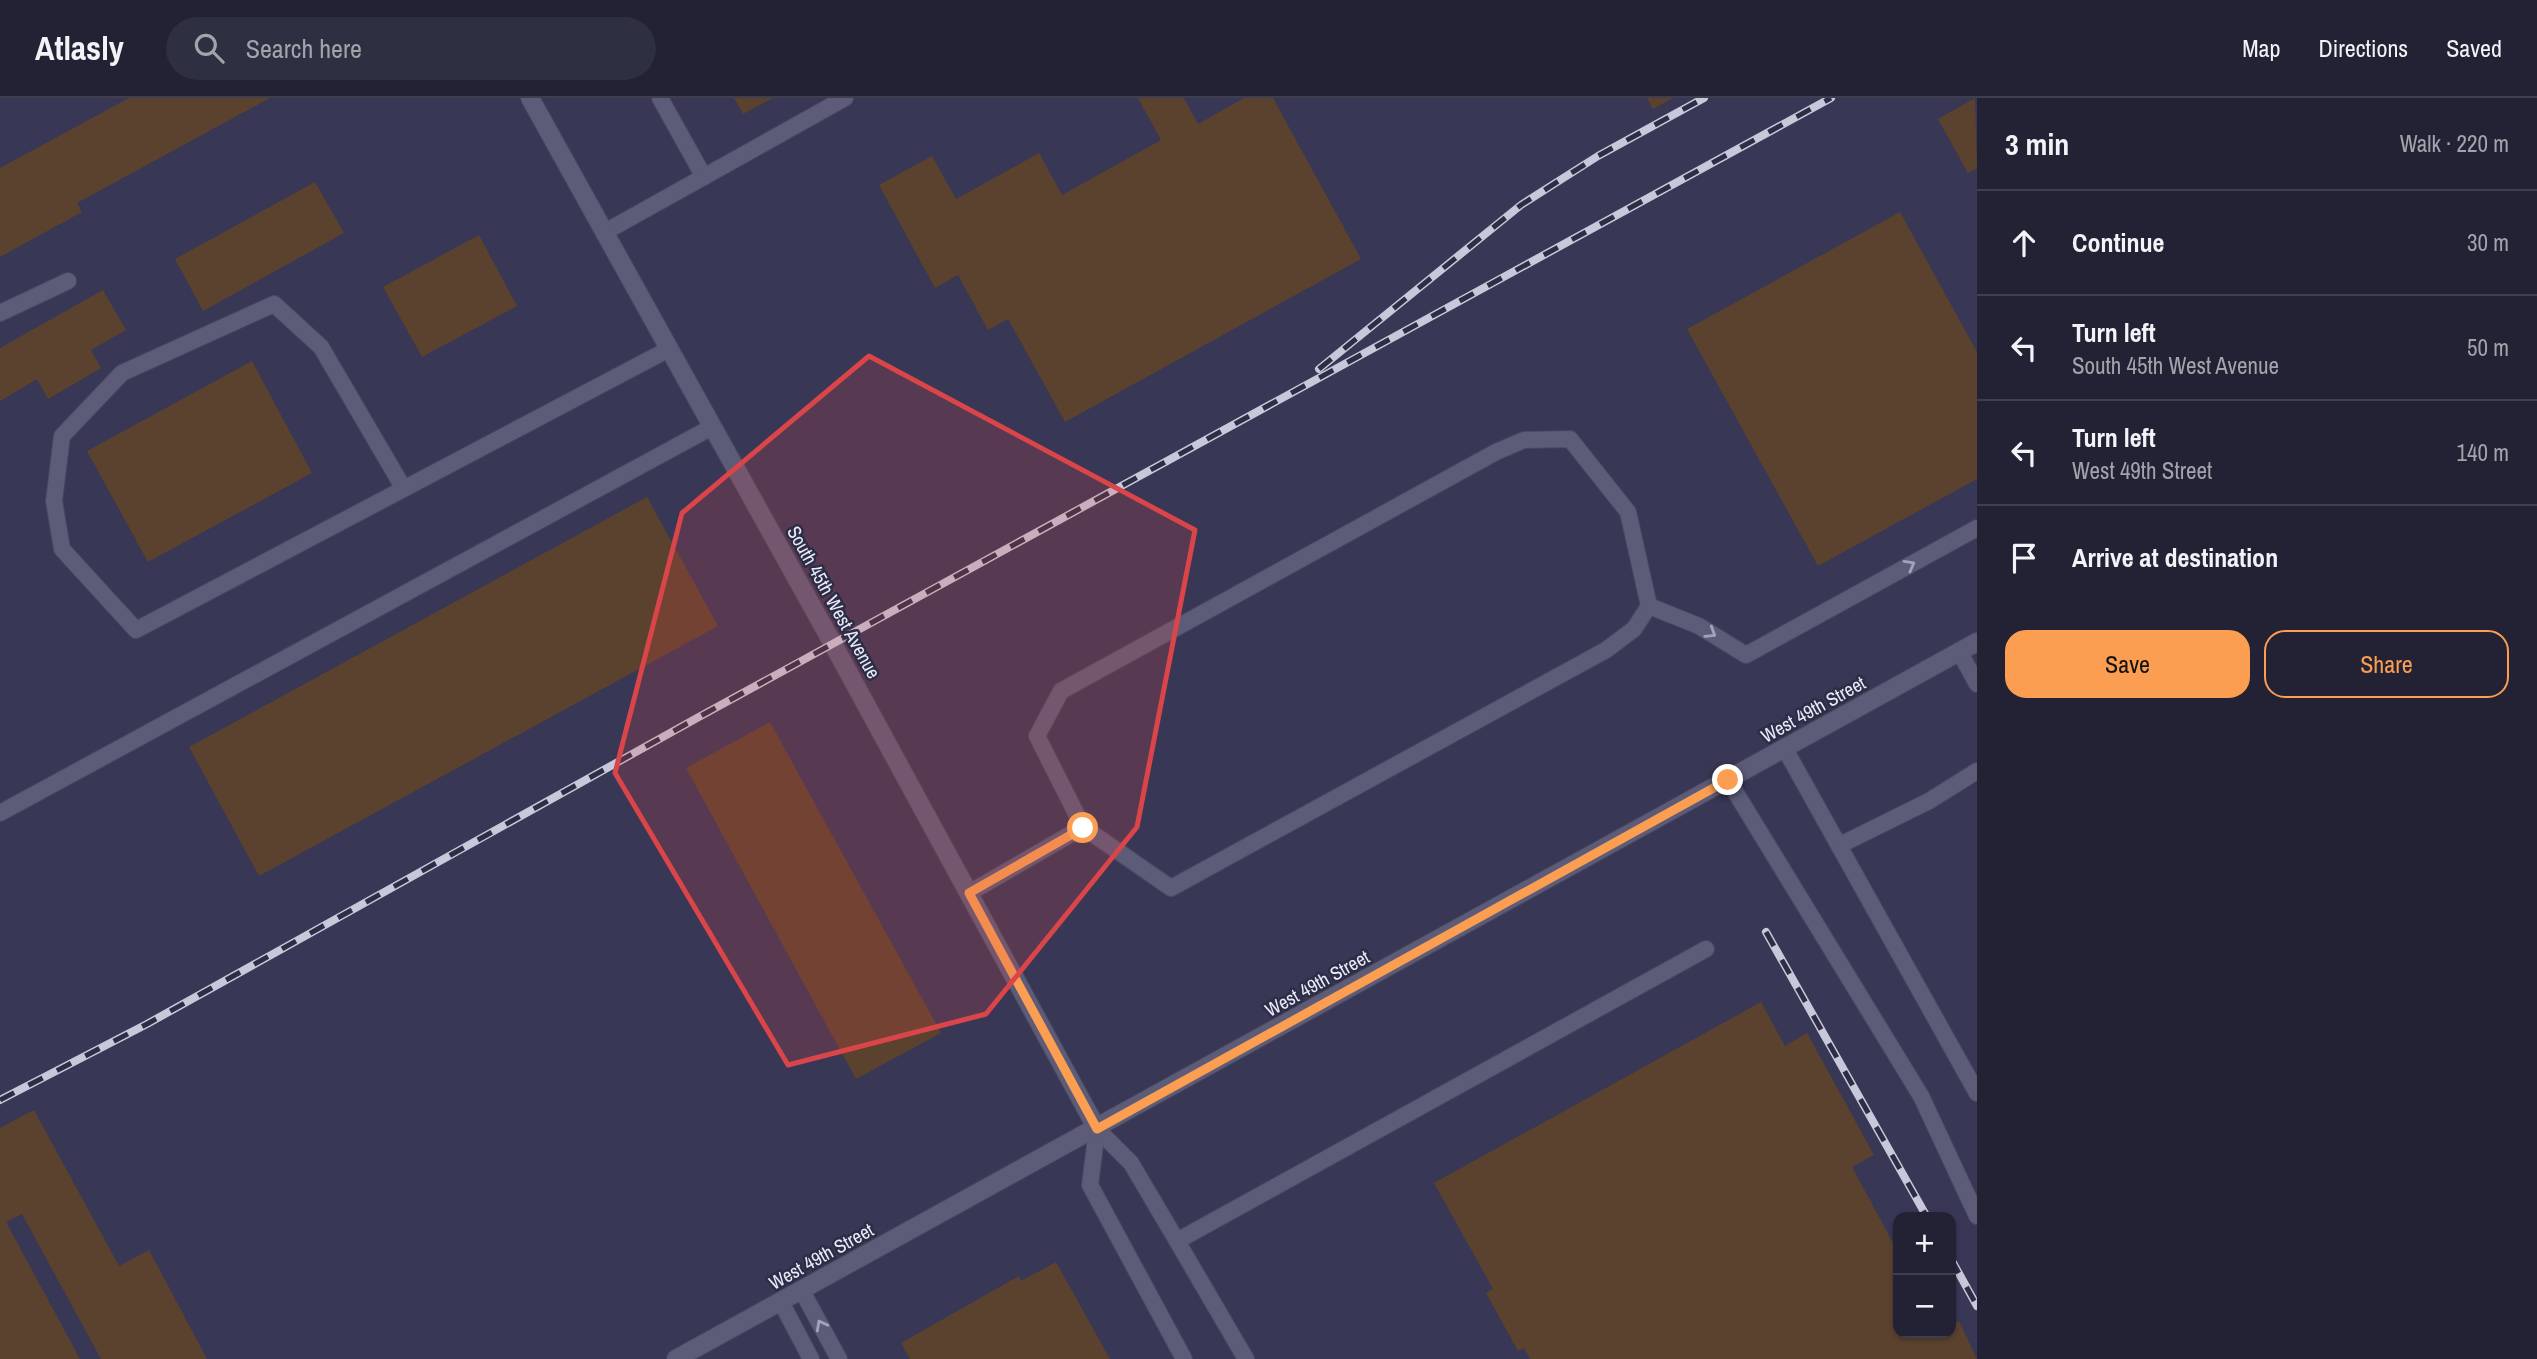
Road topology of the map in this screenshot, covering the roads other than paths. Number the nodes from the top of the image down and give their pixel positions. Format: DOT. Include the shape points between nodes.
graph roads {
  1 [pos="530,98"];
  2 [pos="660,98"];
  3 [pos="845,98"];
  4 [pos="704,177"];
  5 [pos="605,232"];
  6 [pos="68,281"];
  7 [pos="0,313"];
  8 [pos="669,349"];
  9 [pos="712,427"];
  10 [pos="404,489"];
  11 [pos="1977,528"];
  12 [pos="1649,606"];
  13 [pos="1977,642"];
  14 [pos="1959,651"];
  15 [pos="1977,684"];
  16 [pos="1785,749"];
  17 [pos="1977,771"];
  18 [pos="1728,780"];
  19 [pos="0,813"];
  20 [pos="1083,828"];
  21 [pos="1840,845"];
  22 [pos="969,893"];
  23 [pos="1706,948"];
  24 [pos="1977,1093"];
  25 [pos="1097,1129"];
  26 [pos="1977,1216"];
  27 [pos="1177,1241"];
  28 [pos="803,1291"];
  29 [pos="781,1302"];
  30 [pos="677,1359"];
  31 [pos="811,1359"];
  32 [pos="839,1359"];
  33 [pos="1184,1359"];
  34 [pos="1246,1359"];
  1 -- 5 [label="street, South 45th West Avenue"];
  2 -- 4 [label="lane"];
  3 -- 4 [label="lane"];
  4 -- 5 [label="lane"];
  5 -- 8 [label="street, South 45th West Avenue"];
  6 -- 7 [label="lane"];
  8 -- 9 [label="street, South 45th West Avenue"];
  8 -- 10 [label="lane"];
  9 -- 19 [label="lane"];
  9 -- 22 [label="street, South 45th West Avenue"];
  10 -- 10 [label="lane" via="136,630 62,549 54,501 62,436 122,373 274,304 321,347"];
  12 -- 11 [label="lane, one-way" via="1699,626 1746,654"];
  12 -- 20 [label="lane" via="1634,629 1606,650 1171,888"];
  12 -- 20 [label="lane" via="1628,512 1570,439 1524,440 1061,691 1037,736"];
  13 -- 14 [label="street, West 49th Street"];
  14 -- 15 [label="lane"];
  14 -- 16 [label="street, West 49th Street"];
  16 -- 18 [label="street, West 49th Street"];
  16 -- 21 [label="lane"];
  17 -- 21 [label="lane" via="1929,801"];
  18 -- 25 [label="street, West 49th Street"];
  18 -- 26 [label="lane" via="1922,1096"];
  20 -- 22 [label="lane"];
  21 -- 24 [label="lane"];
  22 -- 25 [label="street, South 45th West Avenue"];
  23 -- 27 [label="lane"];
  25 -- 27 [label="lane" via="1131,1163"];
  25 -- 28 [label="street, West 49th Street"];
  25 -- 33 [label="lane" via="1090,1185"];
  27 -- 34 [label="lane"];
  28 -- 29 [label="street, West 49th Street"];
  32 -- 28 [label="lane, one-way"];
  29 -- 30 [label="street, West 49th Street"];
  29 -- 31 [label="lane"];
}
